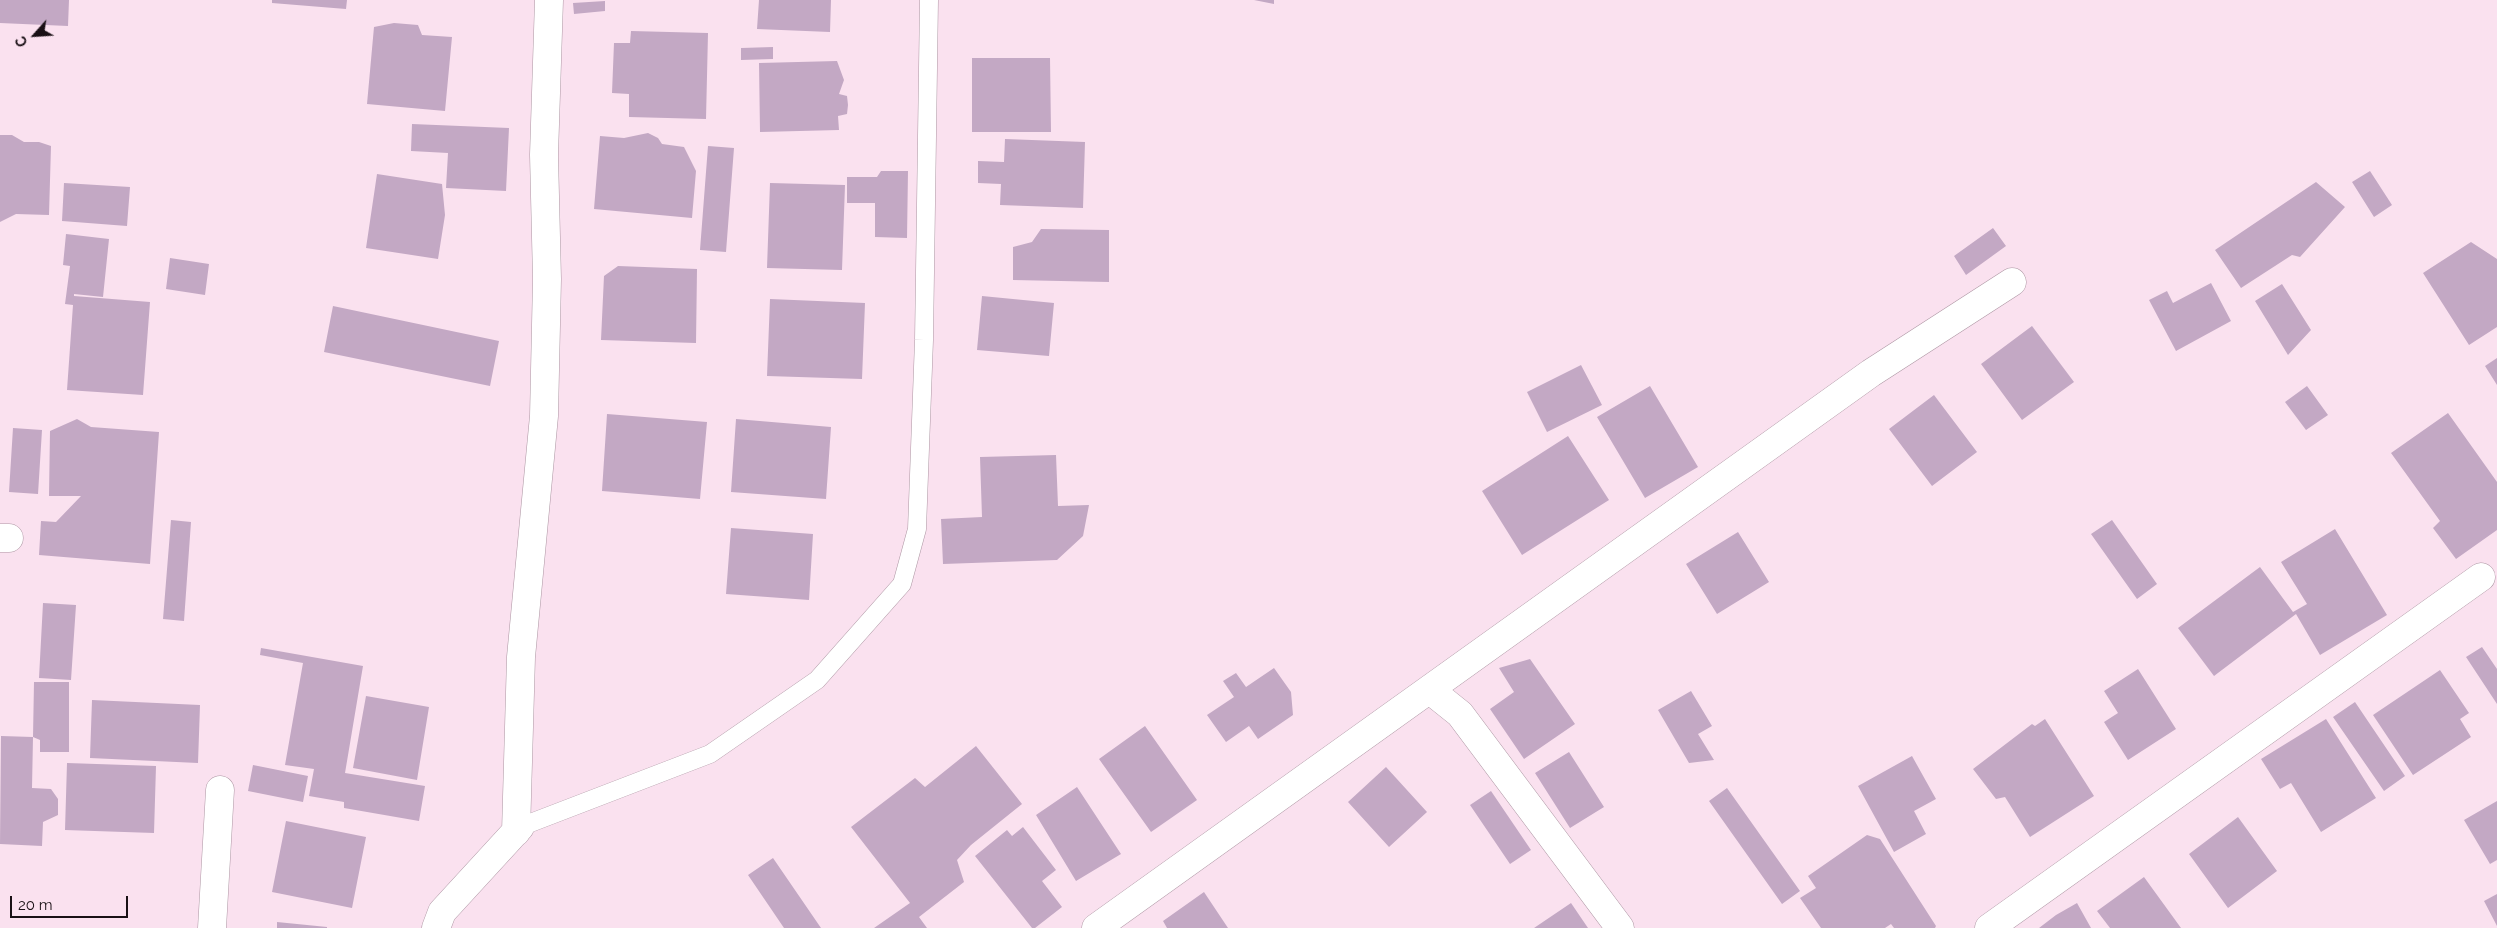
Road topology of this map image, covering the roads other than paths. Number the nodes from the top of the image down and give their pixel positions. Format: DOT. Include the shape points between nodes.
graph roads {
  1 [pos="549,0"];
  2 [pos="929,0"];
  3 [pos="2012,282"];
  4 [pos="2492,578"];
  5 [pos="1430,690"];
  6 [pos="220,790"];
  7 [pos="518,829"];
  8 [pos="212,928"];
  9 [pos="436,928"];
  10 [pos="1096,928"];
  11 [pos="1620,928"];
  12 [pos="1989,928"];
  1 -- 7 [label="street" via="544,154 547,279 544,416 521,657"];
  2 -- 7 [label="lane" via="924,340 917,529 902,584 816,680 710,754"];
  3 -- 5 [label="street" via="1871,372"];
  4 -- 12 [label="street"];
  5 -- 10 [label="street"];
  5 -- 11 [label="street" via="1460,714"];
  6 -- 8 [label="street"];
  7 -- 9 [label="street" via="442,912"];
}
